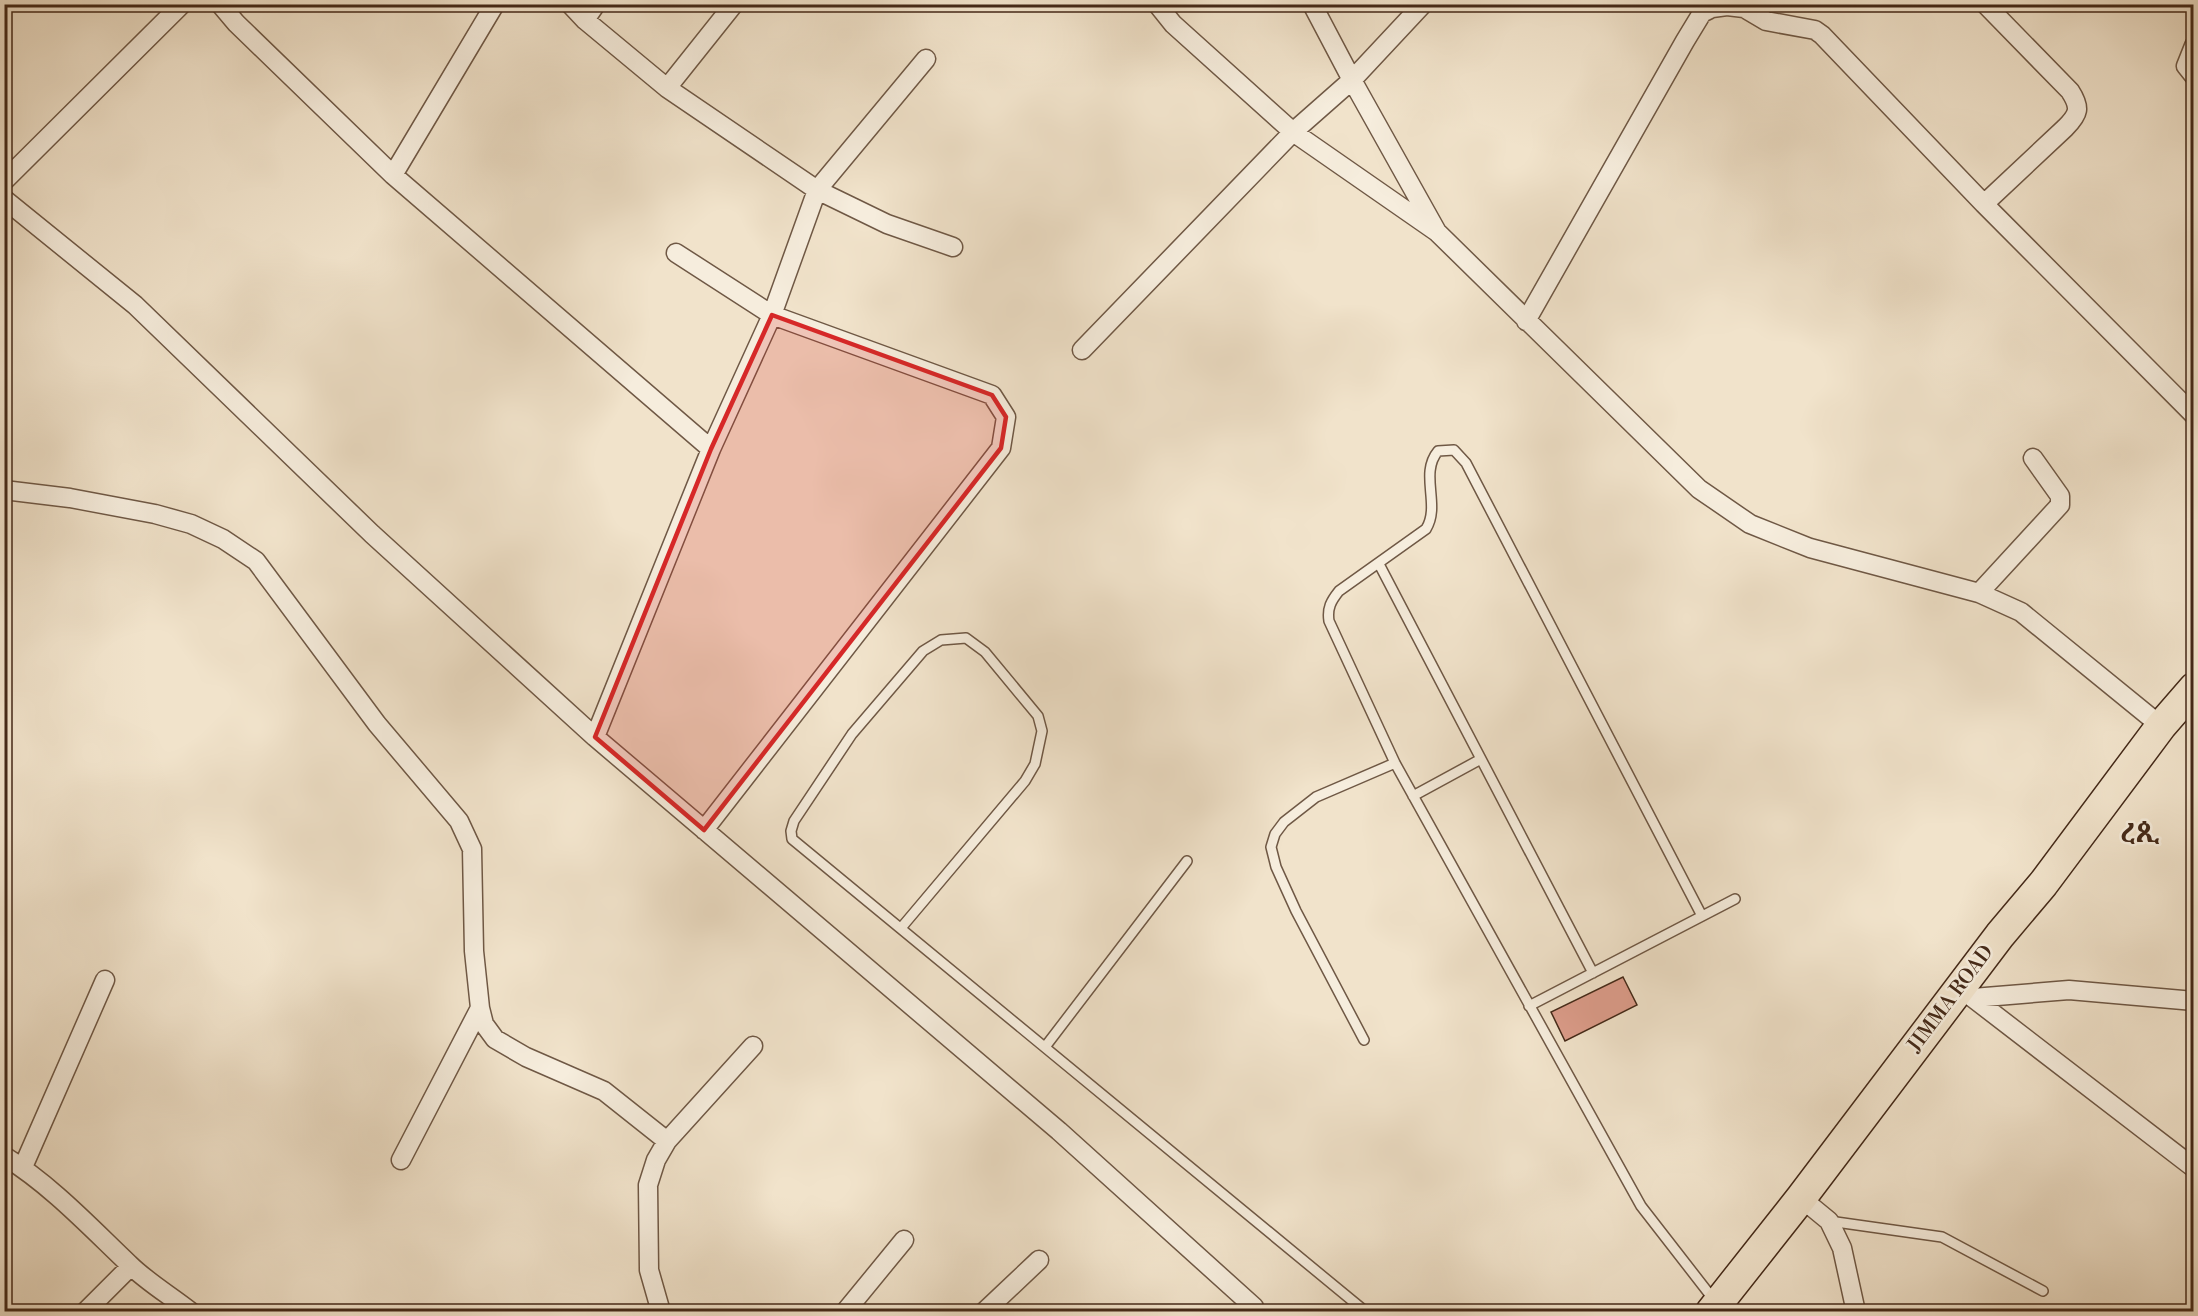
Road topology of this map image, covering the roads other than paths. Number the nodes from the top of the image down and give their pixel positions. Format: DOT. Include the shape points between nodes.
graph roads {
  1 [pos="182,4"];
  2 [pos="220,4"];
  3 [pos="495,4"];
  4 [pos="570,4"];
  5 [pos="596,4"];
  6 [pos="734,4"];
  7 [pos="1157,4"];
  8 [pos="1312,4"];
  9 [pos="1423,4"];
  10 [pos="1985,4"];
  11 [pos="585,20"];
  12 [pos="2193,46"];
  13 [pos="926,59"];
  14 [pos="2193,76"];
  15 [pos="1352,80"];
  16 [pos="667,88"];
  17 [pos="1293,132"];
  18 [pos="393,175"];
  19 [pos="4,181"];
  20 [pos="817,190"];
  21 [pos="4,199"];
  22 [pos="1984,204"];
  23 [pos="1437,232"];
  24 [pos="953,247"];
  25 [pos="676,253"];
  26 [pos="772,315"];
  27 [pos="1526,321"];
  28 [pos="1082,350"];
  29 [pos="2193,415"];
  30 [pos="711,449"];
  31 [pos="2033,458"];
  32 [pos="4,490"];
  33 [pos="1379,564"];
  34 [pos="1979,593"];
  35 [pos="2193,688"];
  36 [pos="2161,726"];
  37 [pos="595,737"];
  38 [pos="1481,759"];
  39 [pos="1395,763"];
  40 [pos="1413,796"];
  41 [pos="704,830"];
  42 [pos="1187,861"];
  43 [pos="1735,899"];
  44 [pos="1702,916"];
  45 [pos="901,928"];
  46 [pos="1593,973"];
  47 [pos="105,980"];
  48 [pos="1966,993"];
  49 [pos="2193,1001"];
  50 [pos="1529,1006"];
  51 [pos="480,1008"];
  52 [pos="1364,1040"];
  53 [pos="753,1046"];
  54 [pos="1045,1047"];
  55 [pos="667,1141"];
  56 [pos="4,1156"];
  57 [pos="401,1160"];
  58 [pos="2190,1160"];
  59 [pos="22,1167"];
  60 [pos="1801,1198"];
  61 [pos="1828,1221"];
  62 [pos="904,1240"];
  63 [pos="1039,1260"];
  64 [pos="131,1266"];
  65 [pos="2043,1292"];
  66 [pos="1714,1308"];
  67 [pos="85,1311"];
  68 [pos="191,1311"];
  69 [pos="661,1311"];
  70 [pos="845,1311"];
  71 [pos="984,1311"];
  72 [pos="1255,1311"];
  73 [pos="1366,1311"];
  74 [pos="1856,1311"];
  1 -- 19 [label="street"];
  2 -- 18 [label="street"];
  3 -- 18 [label="street"];
  4 -- 11 [label="street"];
  5 -- 11 [label="street"];
  6 -- 16 [label="street"];
  7 -- 17 [label="street" via="1173,24"];
  8 -- 15 [label="street"];
  9 -- 15 [label="street"];
  10 -- 22 [label="street" via="2070,91 2077,111 2074,119"];
  11 -- 16 [label="street"];
  12 -- 14 [label="street" via="2186,66"];
  13 -- 20 [label="street"];
  15 -- 17 [label="street"];
  15 -- 23 [label="street"];
  16 -- 20 [label="street"];
  17 -- 23 [label="street"];
  17 -- 28 [label="street"];
  18 -- 30 [label="street"];
  20 -- 24 [label="street" via="887,224"];
  20 -- 26 [label="street"];
  21 -- 37 [label="street" via="135,304 372,534"];
  22 -- 27 [label="street" via="1822,35 1815,30 1766,21 1744,8 1712,8 1702,13 1685,41"];
  22 -- 29 [label="street"];
  23 -- 27 [label="street"];
  25 -- 26 [label="street"];
  26 -- 30 [label="street"];
  26 -- 41 [label="street" via="992,395 1006,417 1001,448"];
  27 -- 34 [label="street" via="1699,489 1750,524 1810,548"];
  30 -- 37 [label="street"];
  31 -- 34 [label="street" via="2060,496 2060,505"];
  32 -- 51 [label="street" via="70,498 191,524 256,561 377,724 459,821 472,849 474,951"];
  33 -- 38 [label="lane"];
  33 -- 39 [label="lane" via="1339,591 1327,611"];
  33 -- 44 [label="lane" via="1431,522 1432,458 1438,451 1454,450 1466,463"];
  34 -- 36 [label="street" via="2021,612"];
  35 -- 36 [label="highway, JIMMA ROAD"];
  36 -- 48 [label="highway, JIMMA ROAD" via="2043,884 2000,934"];
  37 -- 41 [label="street"];
  38 -- 40 [label="lane"];
  38 -- 46 [label="lane"];
  39 -- 40 [label="lane"];
  39 -- 52 [label="lane" via="1316,797 1284,822 1271,847 1296,911"];
  40 -- 50 [label="lane"];
  41 -- 72 [label="street" via="1059,1131"];
  42 -- 54 [label="lane"];
  43 -- 44 [label="lane"];
  44 -- 46 [label="lane"];
  45 -- 45 [label="lane" via="792,839 791,831 852,734 923,651 941,640 966,638 985,652 1038,716 1042,731 1035,764 1026,781"];
  45 -- 54 [label="lane"];
  46 -- 50 [label="lane"];
  47 -- 59 [label="street"];
  48 -- 49 [label="street" via="2069,990"];
  48 -- 58 [label="street"];
  48 -- 60 [label="highway, JIMMA ROAD"];
  50 -- 66 [label="lane" via="1641,1206"];
  51 -- 55 [label="street" via="484,1024 495,1039 525,1057 604,1091"];
  51 -- 57 [label="street"];
  53 -- 55 [label="street"];
  54 -- 73 [label="lane"];
  55 -- 69 [label="street" via="648,1185 649,1270"];
  56 -- 59 [label="street"];
  59 -- 64 [label="street" via="76,1211"];
  60 -- 61 [label="street"];
  60 -- 66 [label="highway, JIMMA ROAD"];
  61 -- 65 [label="lane" via="1942,1237"];
  61 -- 74 [label="street" via="1842,1248"];
  62 -- 70 [label="street"];
  63 -- 71 [label="street"];
  64 -- 67 [label="street"];
  64 -- 68 [label="street"];
}
